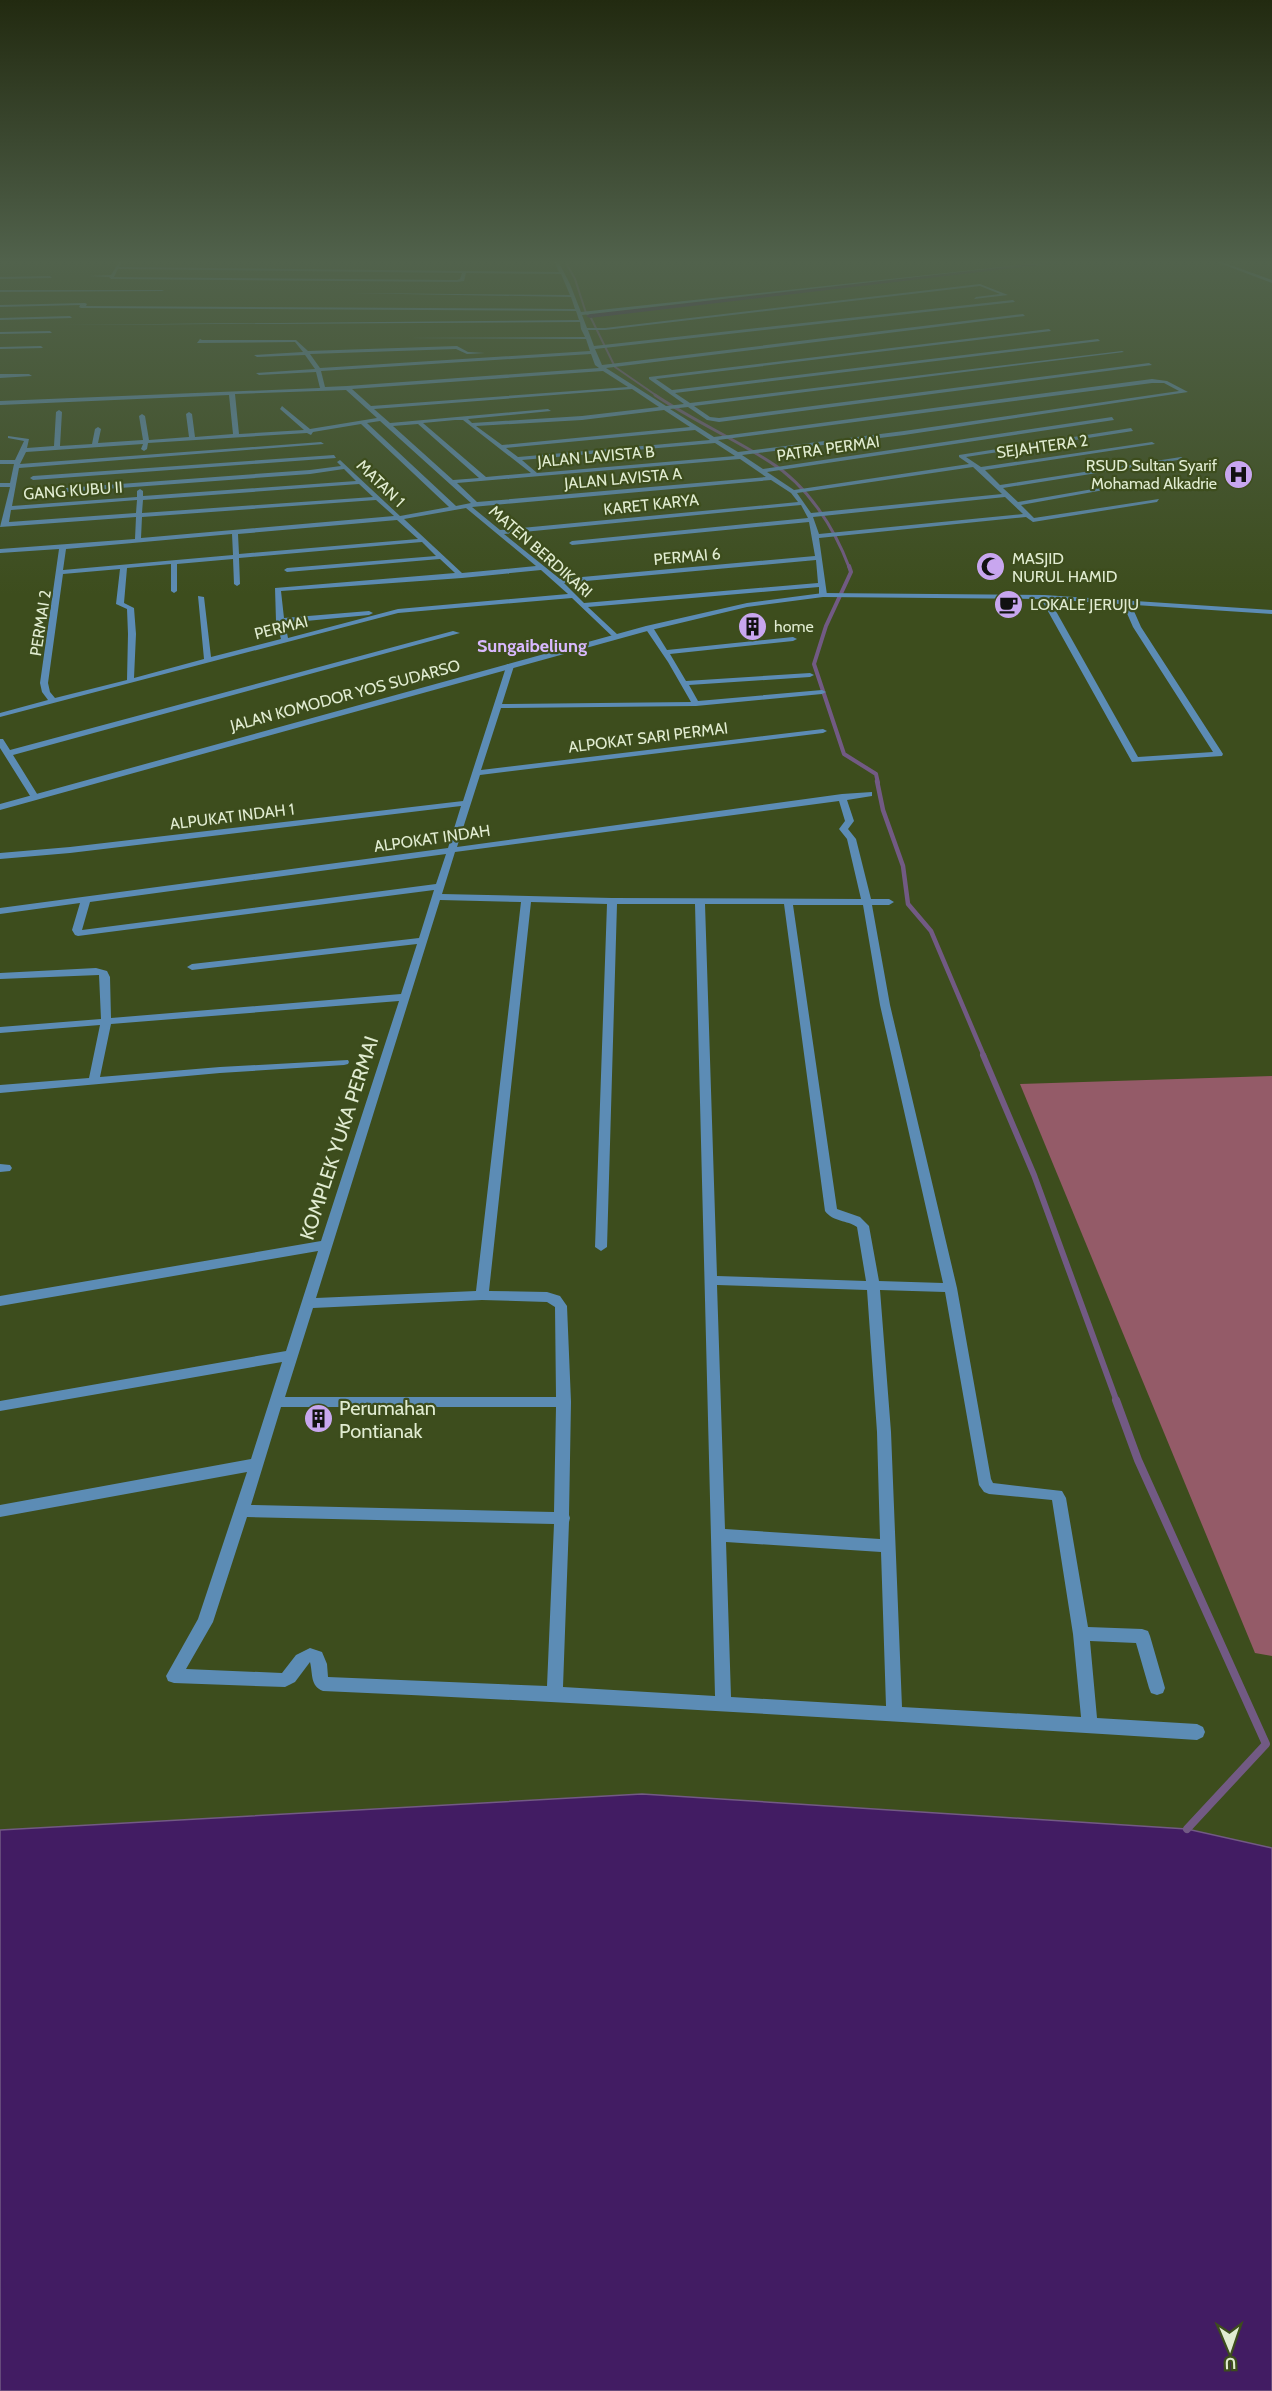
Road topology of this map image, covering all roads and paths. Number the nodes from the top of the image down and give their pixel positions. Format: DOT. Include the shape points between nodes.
graph roads {
  1 [pos="259,373"];
  2 [pos="267,373"];
  3 [pos="319,373"];
  4 [pos="534,373"];
  5 [pos="609,373"];
  6 [pos="685,373"];
  7 [pos="830,373"];
  8 [pos="938,373"];
  9 [pos="953,373"];
  10 [pos="1089,373"];
  11 [pos="941,374"];
  12 [pos="0,376"];
  13 [pos="29,376"];
  14 [pos="950,379"];
  15 [pos="958,384"];
  16 [pos="347,388"];
  17 [pos="631,388"];
  18 [pos="967,388"];
  19 [pos="323,389"];
  20 [pos="669,392"];
  21 [pos="232,393"];
  22 [pos="0,404"];
  23 [pos="689,406"];
  24 [pos="282,408"];
  25 [pos="370,408"];
  26 [pos="668,408"];
  27 [pos="548,411"];
  28 [pos="59,412"];
  29 [pos="189,414"];
  30 [pos="142,417"];
  31 [pos="459,418"];
  32 [pos="383,419"];
  33 [pos="1112,419"];
  34 [pos="362,422"];
  35 [pos="419,422"];
  36 [pos="389,425"];
  37 [pos="471,425"];
  38 [pos="696,428"];
  39 [pos="98,429"];
  40 [pos="308,430"];
  41 [pos="1131,430"];
  42 [pos="236,436"];
  43 [pos="10,437"];
  44 [pos="192,439"];
  45 [pos="715,439"];
  46 [pos="146,442"];
  47 [pos="956,442"];
  48 [pos="321,444"];
  49 [pos="1152,444"];
  50 [pos="95,446"];
  51 [pos="501,447"];
  52 [pos="57,448"];
  53 [pos="24,450"];
  54 [pos="975,453"];
  55 [pos="740,454"];
  56 [pos="334,457"];
  57 [pos="142,458"];
  58 [pos="517,459"];
  59 [pos="1181,459"];
  60 [pos="0,462"];
  61 [pos="17,464"];
  62 [pos="973,465"];
  63 [pos="345,467"];
  64 [pos="980,469"];
  65 [pos="141,471"];
  66 [pos="765,471"];
  67 [pos="536,475"];
  68 [pos="33,478"];
  69 [pos="772,478"];
  70 [pos="484,479"];
  71 [pos="361,482"];
  72 [pos="453,482"];
  73 [pos="1145,482"];
  74 [pos="0,485"];
  75 [pos="13,485"];
  76 [pos="141,485"];
  77 [pos="998,487"];
  78 [pos="38,492"];
  79 [pos="796,492"];
  80 [pos="1006,495"];
  81 [pos="140,498"];
  82 [pos="378,498"];
  83 [pos="1157,500"];
  84 [pos="803,502"];
  85 [pos="0,503"];
  86 [pos="476,504"];
  87 [pos="1015,504"];
  88 [pos="9,506"];
  89 [pos="467,506"];
  90 [pos="454,508"];
  91 [pos="1027,515"];
  92 [pos="139,516"];
  93 [pos="812,517"];
  94 [pos="397,518"];
  95 [pos="3,525"];
  96 [pos="235,532"];
  97 [pos="501,532"];
  98 [pos="820,535"];
  99 [pos="138,540"];
  100 [pos="424,540"];
  101 [pos="572,543"];
  102 [pos="63,548"];
  103 [pos="0,551"];
  104 [pos="284,552"];
  105 [pos="236,556"];
  106 [pos="442,557"];
  107 [pos="819,558"];
  108 [pos="174,561"];
  109 [pos="124,566"];
  110 [pos="541,568"];
  111 [pos="287,570"];
  112 [pos="61,572"];
  113 [pos="462,576"];
  114 [pos="558,581"];
  115 [pos="237,584"];
  116 [pos="821,585"];
  117 [pos="290,588"];
  118 [pos="174,591"];
  119 [pos="824,595"];
  120 [pos="573,596"];
  121 [pos="200,597"];
  122 [pos="1044,597"];
  123 [pos="1126,602"];
  124 [pos="584,605"];
  125 [pos="398,611"];
  126 [pos="1272,612"];
  127 [pos="280,621"];
  128 [pos="649,628"];
  129 [pos="456,633"];
  130 [pos="615,637"];
  131 [pos="793,639"];
  132 [pos="285,640"];
  133 [pos="666,652"];
  134 [pos="208,660"];
  135 [pos="510,666"];
  136 [pos="810,675"];
  137 [pos="130,679"];
  138 [pos="684,683"];
  139 [pos="822,692"];
  140 [pos="52,700"];
  141 [pos="696,704"];
  142 [pos="497,706"];
  143 [pos="0,715"];
  144 [pos="823,732"];
  145 [pos="0,741"];
  146 [pos="9,753"];
  147 [pos="476,773"];
  148 [pos="869,794"];
  149 [pos="35,797"];
  150 [pos="842,797"];
  151 [pos="466,803"];
  152 [pos="0,807"];
  153 [pos="451,850"];
  154 [pos="0,856"];
  155 [pos="438,891"];
  156 [pos="526,900"];
  157 [pos="85,901"];
  158 [pos="612,901"];
  159 [pos="700,901"];
  160 [pos="788,901"];
  161 [pos="867,902"];
  162 [pos="889,902"];
  163 [pos="0,911"];
  164 [pos="423,940"];
  165 [pos="192,967"];
  166 [pos="0,976"];
  167 [pos="405,997"];
  168 [pos="106,1021"];
  169 [pos="0,1030"];
  170 [pos="344,1062"];
  171 [pos="94,1080"];
  172 [pos="0,1089"];
  173 [pos="326,1245"];
  174 [pos="601,1248"];
  175 [pos="710,1280"];
  176 [pos="873,1286"];
  177 [pos="951,1288"];
  178 [pos="482,1295"];
  179 [pos="0,1301"];
  180 [pos="308,1303"];
  181 [pos="291,1355"];
  182 [pos="276,1402"];
  183 [pos="564,1402"];
  184 [pos="0,1407"];
  185 [pos="256,1464"];
  186 [pos="0,1511"];
  187 [pos="242,1511"];
  188 [pos="563,1518"];
  189 [pos="718,1534"];
  190 [pos="889,1546"];
  191 [pos="1081,1634"];
  192 [pos="1157,1688"];
  193 [pos="555,1694"];
  194 [pos="723,1705"];
  195 [pos="894,1714"];
  196 [pos="1090,1727"];
  197 [pos="1197,1732"];
  1 -- 2 [label="street"];
  3 -- 19 [label="street"];
  4 -- 16 [label="street"];
  5 -- 17 [label="street"];
  6 -- 20 [label="street" via="651,378"];
  7 -- 20 [label="street"];
  8 -- 11 [label="street"];
  9 -- 11 [label="street"];
  10 -- 18 [label="street"];
  11 -- 14 [label="street"];
  11 -- 23 [label="street"];
  12 -- 13 [label="street"];
  15 -- 18 [label="street"];
  16 -- 19 [label="street"];
  16 -- 25 [label="street, MATEN BERDIKARI"];
  17 -- 25 [label="street"];
  17 -- 26 [label="street"];
  18 -- 23 [label="street" via="719,420"];
  19 -- 21 [label="street"];
  20 -- 23 [label="street"];
  21 -- 22 [label="street"];
  21 -- 42 [label="street"];
  23 -- 26 [label="street"];
  24 -- 40 [label="street, MATAN 1"];
  25 -- 32 [label="street, MATEN BERDIKARI"];
  26 -- 37 [label="street"];
  26 -- 38 [label="street"];
  27 -- 31 [label="street"];
  28 -- 52 [label="street"];
  29 -- 44 [label="street"];
  30 -- 46 [label="street"];
  31 -- 35 [label="street"];
  31 -- 37 [label="street"];
  32 -- 34 [label="street"];
  32 -- 36 [label="street, MATEN BERDIKARI"];
  33 -- 47 [label="street, PATRA PERMAI"];
  34 -- 40 [label="street"];
  34 -- 90 [label="street"];
  35 -- 36 [label="street"];
  35 -- 70 [label="street"];
  36 -- 72 [label="street, MATEN BERDIKARI"];
  37 -- 51 [label="street"];
  38 -- 45 [label="street"];
  38 -- 51 [label="street"];
  39 -- 50 [label="street"];
  40 -- 42 [label="street"];
  40 -- 48 [label="street, MATAN 1"];
  41 -- 54 [label="street, SEJAHTERA 2"];
  42 -- 44 [label="street"];
  43 -- 53 [label="street" via="27,440"];
  44 -- 46 [label="street"];
  45 -- 55 [label="street"];
  45 -- 55 [label="street, JALAN LAVISTA B" via="1152,381 1165,382 1185,392"];
  45 -- 58 [label="street"];
  46 -- 50 [label="street"];
  46 -- 57 [label="street"];
  47 -- 54 [label="street"];
  47 -- 66 [label="street, PATRA PERMAI"];
  48 -- 56 [label="street, MATAN 1"];
  48 -- 57 [label="street"];
  49 -- 64 [label="street, SEJAHTERA 2"];
  50 -- 52 [label="street"];
  51 -- 58 [label="street"];
  52 -- 53 [label="street"];
  53 -- 61 [label="street"];
  54 -- 62 [label="street, SEJAHTERA 2" via="961,456"];
  55 -- 66 [label="street"];
  55 -- 67 [label="street, JALAN LAVISTA B"];
  56 -- 63 [label="street, MATAN 1"];
  56 -- 65 [label="street"];
  57 -- 61 [label="street"];
  57 -- 65 [label="street"];
  58 -- 67 [label="street"];
  59 -- 77 [label="street"];
  60 -- 61 [label="street"];
  61 -- 75 [label="street"];
  62 -- 64 [label="street, SEJAHTERA 2"];
  62 -- 79 [label="street, SEJAHTERA 2"];
  63 -- 71 [label="street, MATAN 1"];
  63 -- 76 [label="street"];
  64 -- 77 [label="street"];
  65 -- 68 [label="street"];
  65 -- 76 [label="street"];
  66 -- 69 [label="street"];
  67 -- 70 [label="street, JALAN LAVISTA B"];
  69 -- 79 [label="street"];
  69 -- 86 [label="street, JALAN LAVISTA A"];
  70 -- 72 [label="street, JALAN LAVISTA B"];
  71 -- 81 [label="street, GANG KUBU II"];
  71 -- 82 [label="street, MATAN 1"];
  72 -- 86 [label="street, MATEN BERDIKARI"];
  73 -- 87 [label="street"];
  74 -- 75 [label="street"];
  75 -- 88 [label="street"];
  76 -- 78 [label="street"];
  76 -- 81 [label="street"];
  77 -- 80 [label="street"];
  79 -- 84 [label="street"];
  80 -- 87 [label="street"];
  80 -- 93 [label="street"];
  81 -- 88 [label="street, GANG KUBU II"];
  81 -- 92 [label="street"];
  82 -- 92 [label="street"];
  82 -- 94 [label="street, MATAN 1"];
  83 -- 91 [label="street" via="1036,520"];
  84 -- 93 [label="street"];
  84 -- 97 [label="street, KARET KARYA"];
  85 -- 88 [label="street, GANG KUBU II"];
  86 -- 89 [label="street, MATEN BERDIKARI"];
  87 -- 91 [label="street"];
  88 -- 95 [label="street"];
  89 -- 90 [label="street"];
  89 -- 97 [label="street, MATEN BERDIKARI"];
  90 -- 94 [label="street"];
  91 -- 98 [label="street"];
  92 -- 95 [label="street"];
  92 -- 99 [label="street"];
  93 -- 98 [label="street"];
  93 -- 101 [label="street"];
  94 -- 96 [label="street"];
  94 -- 100 [label="street, MATAN 1"];
  96 -- 99 [label="street"];
  96 -- 105 [label="street"];
  97 -- 110 [label="street, MATEN BERDIKARI"];
  98 -- 107 [label="street"];
  99 -- 102 [label="street"];
  100 -- 104 [label="street"];
  100 -- 106 [label="street, MATAN 1"];
  102 -- 103 [label="street"];
  102 -- 112 [label="street, PERMAI 2"];
  104 -- 105 [label="street"];
  104 -- 111 [label="street"];
  105 -- 108 [label="street"];
  105 -- 115 [label="street"];
  106 -- 111 [label="street"];
  106 -- 113 [label="street, MATAN 1"];
  107 -- 114 [label="street, PERMAI 6"];
  107 -- 116 [label="street"];
  108 -- 109 [label="street"];
  108 -- 118 [label="street"];
  109 -- 112 [label="street"];
  109 -- 137 [label="street" via="120,604 130,608"];
  110 -- 113 [label="street"];
  110 -- 114 [label="street, MATEN BERDIKARI"];
  111 -- 117 [label="street"];
  112 -- 140 [label="street, PERMAI 2" via="44,682"];
  113 -- 117 [label="street"];
  114 -- 120 [label="street, MATEN BERDIKARI"];
  116 -- 119 [label="street"];
  116 -- 124 [label="street"];
  117 -- 127 [label="street" via="277,589"];
  119 -- 122 [label="street, JALAN KOMODOR YOS SUDARSO"];
  119 -- 128 [label="street, JALAN KOMODOR YOS SUDARSO" via="747,605"];
  120 -- 124 [label="street, MATEN BERDIKARI"];
  120 -- 125 [label="street, PERMAI"];
  121 -- 134 [label="street"];
  122 -- 123 [label="street, JALAN KOMODOR YOS SUDARSO"];
  122 -- 123 [label="street" via="1135,760 1219,754 1137,627"];
  123 -- 126 [label="street, JALAN KOMODOR YOS SUDARSO"];
  124 -- 130 [label="street, MATEN BERDIKARI"];
  125 -- 127 [label="street"];
  125 -- 132 [label="street, PERMAI"];
  127 -- 132 [label="street"];
  128 -- 130 [label="street, JALAN KOMODOR YOS SUDARSO"];
  128 -- 133 [label="street"];
  129 -- 146 [label="street"];
  130 -- 135 [label="street, JALAN KOMODOR YOS SUDARSO"];
  131 -- 133 [label="street"];
  132 -- 134 [label="street, PERMAI"];
  133 -- 138 [label="street"];
  134 -- 137 [label="street, PERMAI"];
  135 -- 142 [label="street, KOMPLEK YUKA PERMAI"];
  135 -- 149 [label="street, JALAN KOMODOR YOS SUDARSO"];
  136 -- 138 [label="street"];
  137 -- 140 [label="street, PERMAI"];
  138 -- 141 [label="street"];
  139 -- 141 [label="street"];
  140 -- 143 [label="street, PERMAI"];
  141 -- 142 [label="street"];
  142 -- 147 [label="street, KOMPLEK YUKA PERMAI"];
  144 -- 147 [label="street, ALPOKAT SARI PERMAI"];
  145 -- 146 [label="street"];
  146 -- 149 [label="street"];
  147 -- 151 [label="street, KOMPLEK YUKA PERMAI"];
  148 -- 150 [label="street, ALPOKAT INDAH"];
  149 -- 152 [label="street, JALAN KOMODOR YOS SUDARSO"];
  150 -- 153 [label="street, ALPOKAT INDAH"];
  150 -- 161 [label="street" via="850,821 843,829 851,838"];
  151 -- 153 [label="street, KOMPLEK YUKA PERMAI"];
  151 -- 154 [label="street, ALPUKAT INDAH 1"];
  153 -- 155 [label="street, KOMPLEK YUKA PERMAI"];
  153 -- 157 [label="street, ALPOKAT INDAH"];
  155 -- 156 [label="street"];
  155 -- 157 [label="street" via="78,933"];
  155 -- 164 [label="street, KOMPLEK YUKA PERMAI"];
  156 -- 158 [label="street"];
  156 -- 178 [label="street"];
  157 -- 163 [label="street, ALPOKAT INDAH"];
  158 -- 159 [label="street"];
  158 -- 174 [label="street"];
  159 -- 160 [label="street"];
  159 -- 175 [label="street"];
  160 -- 161 [label="street"];
  160 -- 176 [label="street" via="831,1211 856,1219 863,1226"];
  161 -- 162 [label="street"];
  161 -- 177 [label="street" via="885,1005"];
  164 -- 165 [label="street"];
  164 -- 167 [label="street, KOMPLEK YUKA PERMAI"];
  166 -- 168 [label="street" via="103,973"];
  167 -- 168 [label="street"];
  167 -- 173 [label="street, KOMPLEK YUKA PERMAI"];
  168 -- 169 [label="street"];
  168 -- 171 [label="street"];
  170 -- 171 [label="street"];
  171 -- 172 [label="street"];
  173 -- 179 [label="street"];
  173 -- 180 [label="street, KOMPLEK YUKA PERMAI"];
  175 -- 176 [label="street"];
  175 -- 189 [label="street"];
  176 -- 177 [label="street"];
  176 -- 190 [label="street"];
  177 -- 191 [label="street" via="984,1481 989,1488 1059,1498"];
  178 -- 180 [label="street"];
  178 -- 183 [label="street" via="547,1297 561,1306"];
  180 -- 181 [label="street, KOMPLEK YUKA PERMAI"];
  181 -- 182 [label="street, KOMPLEK YUKA PERMAI"];
  181 -- 184 [label="street"];
  182 -- 183 [label="street"];
  182 -- 185 [label="street, KOMPLEK YUKA PERMAI"];
  183 -- 188 [label="street"];
  185 -- 186 [label="street"];
  185 -- 187 [label="street, KOMPLEK YUKA PERMAI"];
  187 -- 188 [label="street"];
  187 -- 193 [label="street, KOMPLEK YUKA PERMAI" via="205,1622 174,1676 285,1680 301,1659 310,1655 316,1657 323,1684"];
  188 -- 193 [label="street"];
  189 -- 190 [label="street"];
  189 -- 194 [label="street"];
  190 -- 195 [label="street"];
  191 -- 192 [label="street" via="1142,1636"];
  191 -- 196 [label="street"];
  193 -- 194 [label="street"];
  194 -- 195 [label="street"];
  195 -- 196 [label="street"];
  196 -- 197 [label="street"];
}
